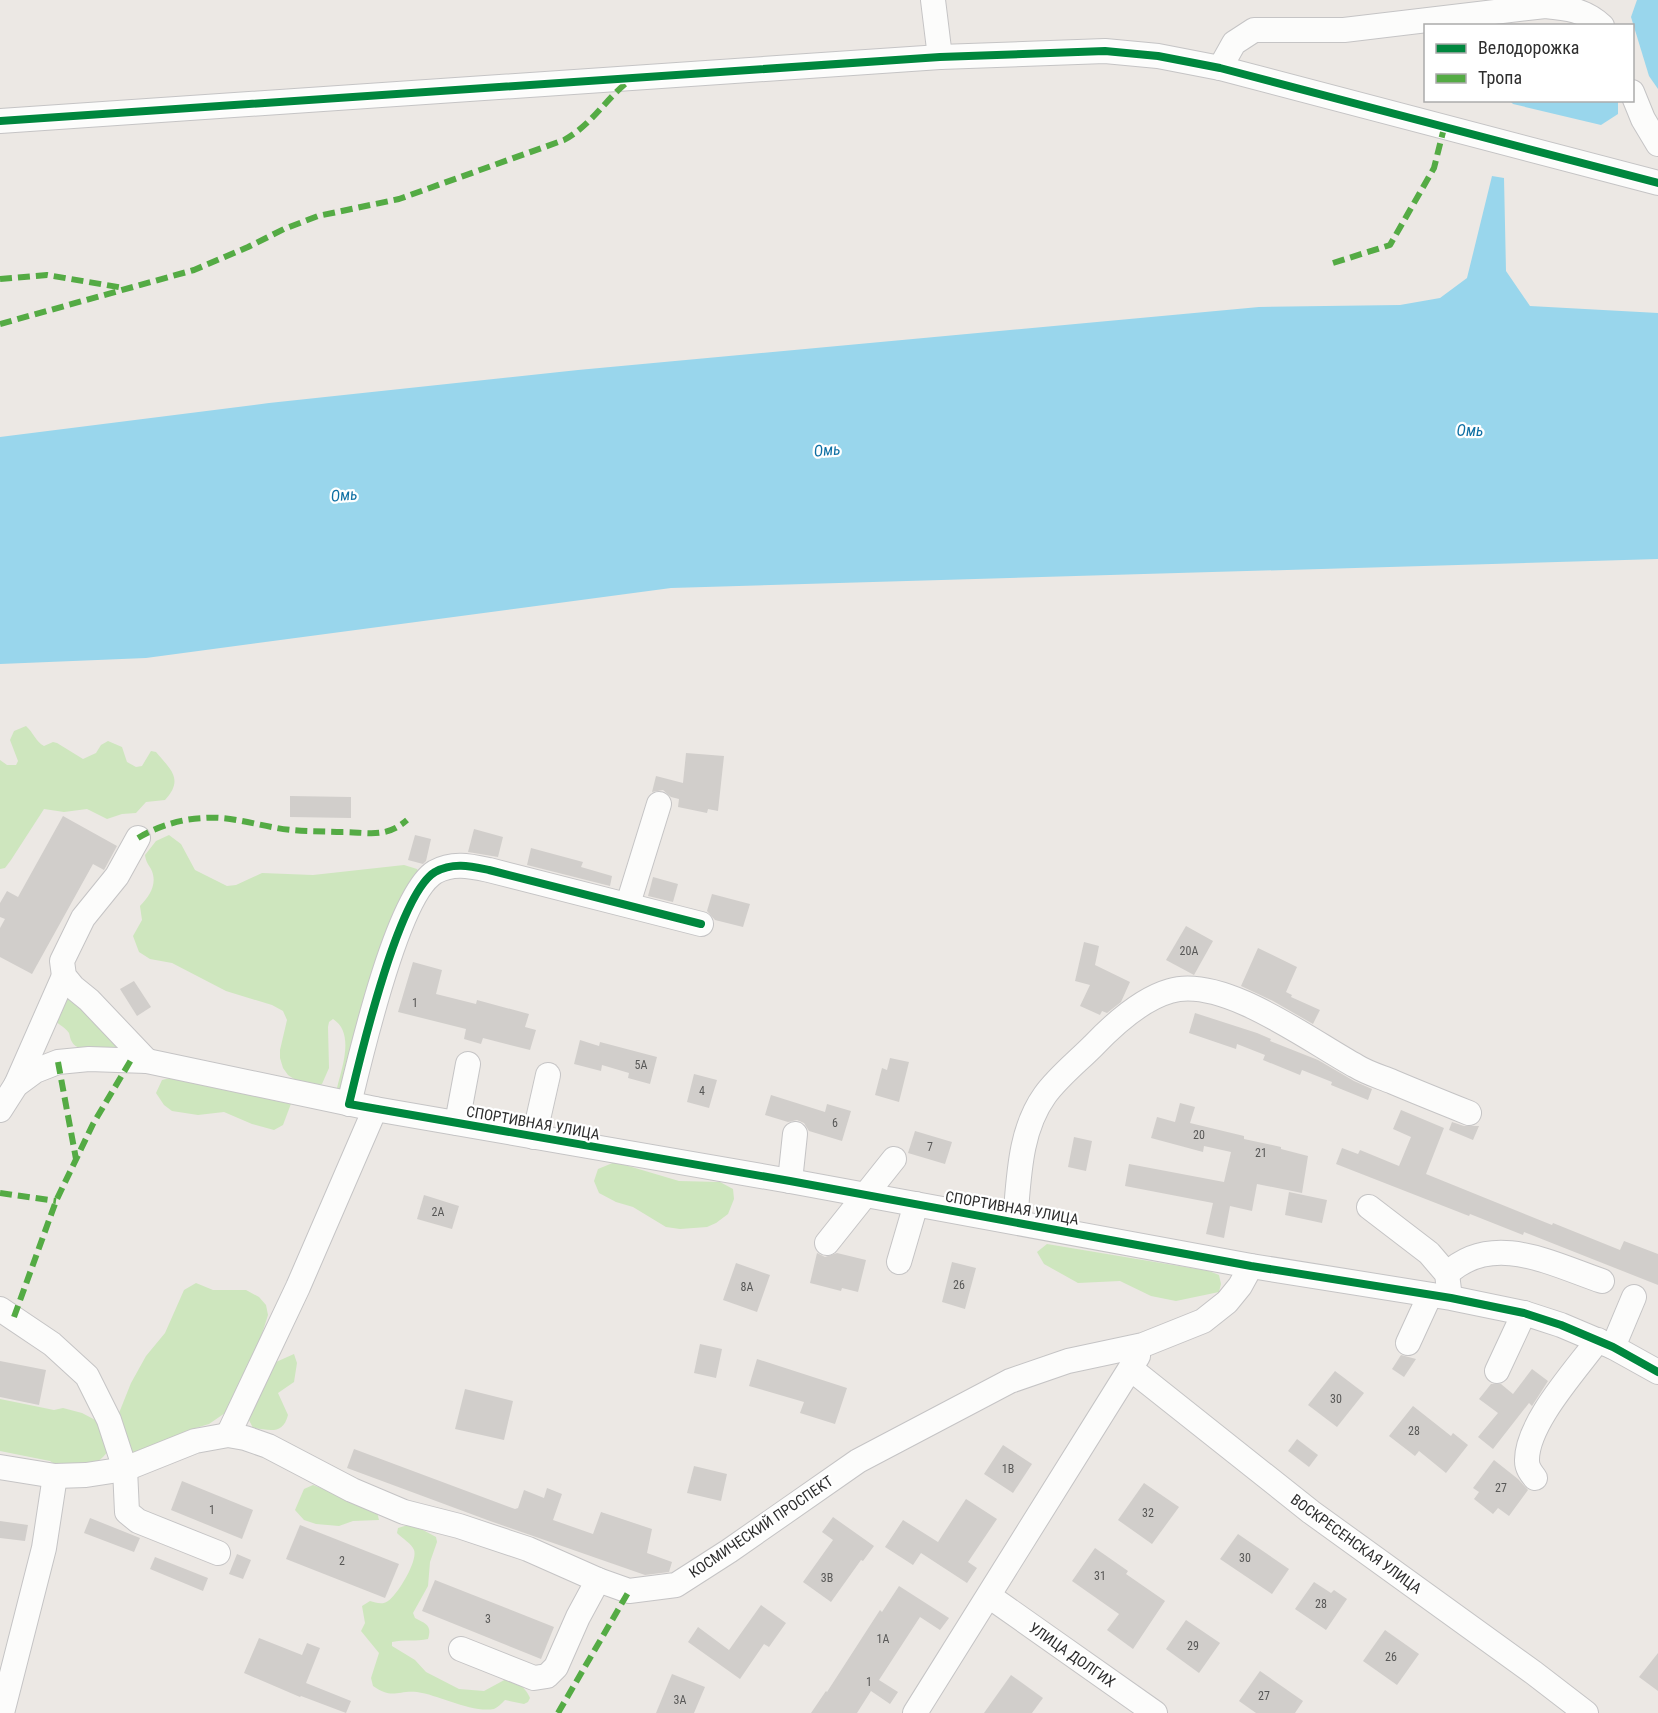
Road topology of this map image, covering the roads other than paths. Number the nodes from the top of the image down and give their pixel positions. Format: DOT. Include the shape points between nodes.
graph roads {
  1 [pos="933,0"];
  2 [pos="1600,24"];
  3 [pos="940,57"];
  4 [pos="1220,68"];
  5 [pos="1634,97"];
  6 [pos="0,122"];
  7 [pos="1658,144"];
  8 [pos="1658,183"];
  9 [pos="659,804"];
  10 [pos="138,838"];
  11 [pos="628,904"];
  12 [pos="701,924"];
  13 [pos="64,976"];
  14 [pos="147,1061"];
  15 [pos="468,1064"];
  16 [pos="548,1075"];
  17 [pos="16,1085"];
  18 [pos="350,1104"];
  19 [pos="375,1109"];
  20 [pos="0,1110"];
  21 [pos="1469,1113"];
  22 [pos="457,1123"];
  23 [pos="795,1134"];
  24 [pos="534,1137"];
  25 [pos="894,1159"];
  26 [pos="790,1181"];
  27 [pos="866,1195"];
  28 [pos="916,1204"];
  29 [pos="1369,1207"];
  30 [pos="1015,1222"];
  31 [pos="828,1243"];
  32 [pos="898,1262"];
  33 [pos="1251,1266"];
  34 [pos="1447,1274"];
  35 [pos="1602,1281"];
  36 [pos="1441,1297"];
  37 [pos="1634,1297"];
  38 [pos="0,1309"];
  39 [pos="1524,1313"];
  40 [pos="1408,1343"];
  41 [pos="1606,1344"];
  42 [pos="1143,1346"];
  43 [pos="1131,1369"];
  44 [pos="1497,1371"];
  45 [pos="1658,1372"];
  46 [pos="228,1435"];
  47 [pos="0,1467"];
  48 [pos="125,1469"];
  49 [pos="55,1476"];
  50 [pos="1535,1478"];
  51 [pos="219,1553"];
  52 [pos="598,1580"];
  53 [pos="989,1596"];
  54 [pos="460,1649"];
  55 [pos="2,1713"];
  56 [pos="915,1713"];
  57 [pos="1155,1713"];
  58 [pos="1586,1713"];
  1 -- 3 [label="street"];
  2 -- 4 [label="street" via="1573,8 1545,6 1344,30 1254,30 1233,43"];
  3 -- 4 [label="street" via="1105,51"];
  3 -- 6 [label="street"];
  4 -- 8 [label="street"];
  5 -- 7 [label="street"];
  9 -- 11 [label="street"];
  10 -- 13 [label="street" via="117,876 83,918 62,961"];
  11 -- 12 [label="street"];
  11 -- 18 [label="street" via="460,865 433,873 404,917 369,1023"];
  13 -- 14 [label="street"];
  13 -- 17 [label="street"];
  14 -- 17 [label="street, СПОРТИВНАЯ УЛИЦА" via="58,1062 35,1071"];
  14 -- 18 [label="street, СПОРТИВНАЯ УЛИЦА"];
  15 -- 22 [label="street"];
  16 -- 24 [label="street"];
  17 -- 20 [label="street"];
  18 -- 19 [label="street, СПОРТИВНАЯ УЛИЦА"];
  19 -- 22 [label="street, СПОРТИВНАЯ УЛИЦА"];
  19 -- 46 [label="street"];
  21 -- 30 [label="street" via="1356,1067 1228,996 1190,988 1169,991 1133,1010 1046,1093 1026,1138"];
  22 -- 24 [label="street, СПОРТИВНАЯ УЛИЦА"];
  23 -- 26 [label="street"];
  24 -- 26 [label="street, СПОРТИВНАЯ УЛИЦА"];
  25 -- 27 [label="street"];
  26 -- 27 [label="street, СПОРТИВНАЯ УЛИЦА"];
  27 -- 28 [label="street, СПОРТИВНАЯ УЛИЦА"];
  27 -- 31 [label="street"];
  28 -- 30 [label="street, СПОРТИВНАЯ УЛИЦА"];
  28 -- 32 [label="street"];
  29 -- 34 [label="street" via="1430,1253"];
  30 -- 33 [label="street, СПОРТИВНАЯ УЛИЦА"];
  33 -- 36 [label="street, СПОРТИВНАЯ УЛИЦА"];
  33 -- 42 [label="street, КОСМИЧЕСКИЙ ПРОСПЕКТ" via="1227,1302 1203,1322"];
  34 -- 35 [label="street" via="1459,1262 1506,1251"];
  34 -- 36 [label="street"];
  36 -- 39 [label="street, СПОРТИВНАЯ УЛИЦА"];
  36 -- 40 [label="street"];
  37 -- 41 [label="street"];
  38 -- 48 [label="street" via="52,1344 87,1376 109,1420"];
  39 -- 41 [label="street, СПОРТИВНАЯ УЛИЦА"];
  39 -- 44 [label="street"];
  41 -- 45 [label="street, СПОРТИВНАЯ УЛИЦА"];
  41 -- 50 [label="street" via="1540,1419 1527,1462"];
  42 -- 43 [label="street"];
  42 -- 52 [label="street, КОСМИЧЕСКИЙ ПРОСПЕКТ" via="1068,1361 1010,1381 946,1413 858,1461 676,1585 629,1591"];
  43 -- 53 [label="street"];
  43 -- 58 [label="street, ВОСКРЕСЕНСКАЯ УЛИЦА" via="1311,1512"];
  46 -- 48 [label="street, КОСМИЧЕСКИЙ ПРОСПЕКТ" via="195,1441"];
  46 -- 52 [label="street, КОСМИЧЕСКИЙ ПРОСПЕКТ" via="268,1446 404,1512 528,1548"];
  47 -- 49 [label="street, КОСМИЧЕСКИЙ ПРОСПЕКТ"];
  48 -- 49 [label="street, КОСМИЧЕСКИЙ ПРОСПЕКТ"];
  48 -- 51 [label="street" via="127,1512 138,1521"];
  49 -- 55 [label="street" via="44,1548"];
  52 -- 54 [label="street" via="556,1667 547,1676 534,1678"];
  53 -- 56 [label="street"];
  53 -- 57 [label="street, УЛИЦА ДОЛГИХ"];
}
